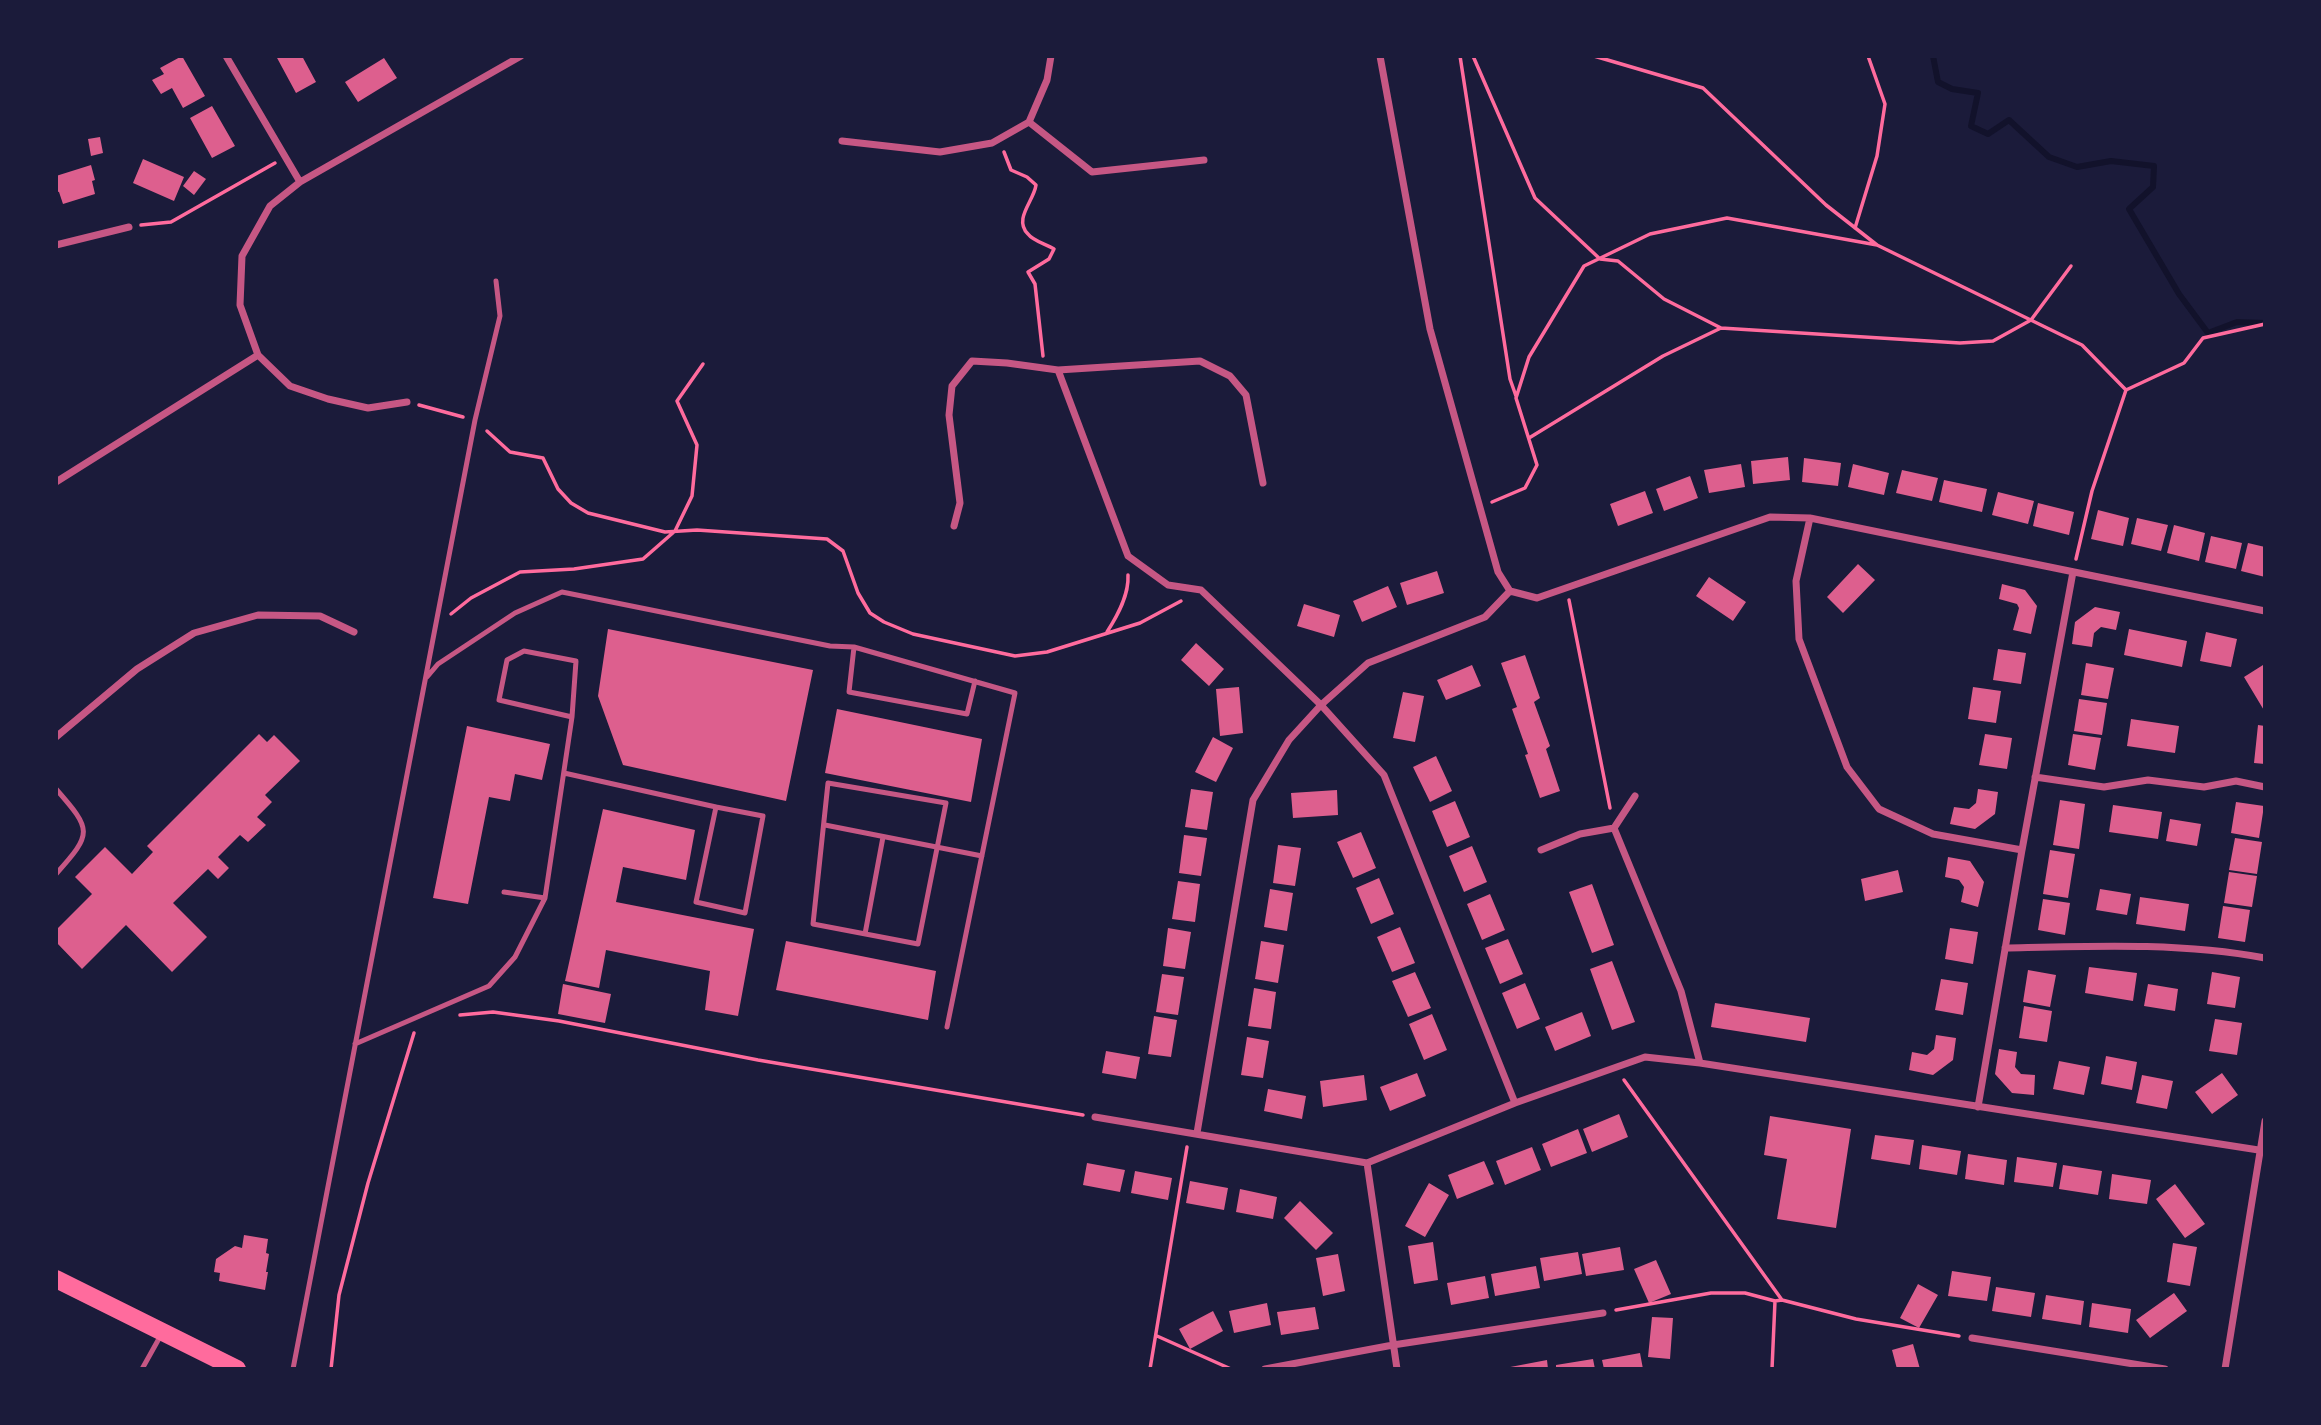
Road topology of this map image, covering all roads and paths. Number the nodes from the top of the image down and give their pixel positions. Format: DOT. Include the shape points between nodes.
graph roads {
  1 [pos="226,56"];
  2 [pos="520,56"];
  3 [pos="1051,56"];
  4 [pos="1380,56"];
  5 [pos="1460,56"];
  6 [pos="1473,56"];
  7 [pos="1594,56"];
  8 [pos="1868,56"];
  9 [pos="1029,122"];
  10 [pos="999,139"];
  11 [pos="842,141"];
  12 [pos="286,157"];
  13 [pos="1204,160"];
  14 [pos="300,182"];
  15 [pos="129,227"];
  16 [pos="1855,228"];
  17 [pos="56,245"];
  18 [pos="1877,246"];
  19 [pos="1600,259"];
  20 [pos="2071,266"];
  21 [pos="496,281"];
  22 [pos="2031,320"];
  23 [pos="2265,324"];
  24 [pos="1721,328"];
  25 [pos="258,355"];
  26 [pos="703,364"];
  27 [pos="1044,368"];
  28 [pos="1058,370"];
  29 [pos="2126,390"];
  30 [pos="1516,398"];
  31 [pos="407,402"];
  32 [pos="475,420"];
  33 [pos="1529,438"];
  34 [pos="56,482"];
  35 [pos="1263,483"];
  36 [pos="1480,506"];
  37 [pos="1810,518"];
  38 [pos="954,526"];
  39 [pos="675,531"];
  40 [pos="1128,556"];
  41 [pos="2073,572"];
  42 [pos="1566,588"];
  43 [pos="1201,590"];
  44 [pos="1510,592"];
  45 [pos="2265,611"];
  46 [pos="435,626"];
  47 [pos="354,632"];
  48 [pos="1106,634"];
  49 [pos="854,647"];
  50 [pos="425,679"];
  51 [pos="975,681"];
  52 [pos="1321,705"];
  53 [pos="572,717"];
  54 [pos="56,737"];
  55 [pos="564,773"];
  56 [pos="2035,777"];
  57 [pos="2265,787"];
  58 [pos="56,789"];
  59 [pos="1635,796"];
  60 [pos="716,807"];
  61 [pos="825,825"];
  62 [pos="1614,828"];
  63 [pos="883,837"];
  64 [pos="937,847"];
  65 [pos="1541,850"];
  66 [pos="2022,850"];
  67 [pos="982,856"];
  68 [pos="56,874"];
  69 [pos="504,892"];
  70 [pos="545,898"];
  71 [pos="865,934"];
  72 [pos="2005,948"];
  73 [pos="2265,958"];
  74 [pos="452,1015"];
  75 [pos="947,1027"];
  76 [pos="422,1029"];
  77 [pos="355,1044"];
  78 [pos="1700,1063"];
  79 [pos="1616,1068"];
  80 [pos="1515,1102"];
  81 [pos="1978,1107"];
  82 [pos="1095,1116"];
  83 [pos="2265,1121"];
  84 [pos="1193,1132"];
  85 [pos="2263,1151"];
  86 [pos="1367,1163"];
  87 [pos="56,1279"];
  88 [pos="1782,1300"];
  89 [pos="1775,1301"];
  90 [pos="1603,1313"];
  91 [pos="162,1332"];
  92 [pos="1156,1335"];
  93 [pos="1972,1338"];
  94 [pos="1393,1345"];
  95 [pos="142,1369"];
  96 [pos="237,1369"];
  97 [pos="293,1369"];
  98 [pos="331,1369"];
  99 [pos="1150,1369"];
  100 [pos="1231,1369"];
  101 [pos="1265,1369"];
  102 [pos="1397,1369"];
  103 [pos="1772,1369"];
  104 [pos="2165,1369"];
  105 [pos="2225,1369"];
  1 -- 12 [label="street"];
  2 -- 14 [label="street"];
  3 -- 9 [label="street" via="1047,80"];
  4 -- 36 [label="street" via="1430,329"];
  5 -- 30 [label="path"];
  6 -- 19 [label="path" via="1535,198"];
  7 -- 16 [label="path" via="1703,88"];
  8 -- 16 [label="path" via="1885,104 1877,156"];
  9 -- 10 [label="street"];
  9 -- 13 [label="street" via="1092,172"];
  10 -- 11 [label="street" via="940,152"];
  10 -- 27 [label="path" via="1012,170 1036,185 1022,224 1028,236 1054,248 1049,259 1028,272 1035,284"];
  12 -- 14 [label="street"];
  12 -- 15 [label="path" via="171,222"];
  14 -- 25 [label="street" via="270,206 242,256 240,305"];
  15 -- 17 [label="street"];
  16 -- 18 [label="path"];
  18 -- 19 [label="path" via="1727,218 1650,234"];
  18 -- 22 [label="path"];
  19 -- 24 [label="path" via="1618,261 1664,299"];
  19 -- 30 [label="path" via="1584,266 1529,356"];
  20 -- 22 [label="path"];
  21 -- 32 [label="lane" via="500,316"];
  22 -- 24 [label="path" via="1993,341 1960,343"];
  22 -- 29 [label="path" via="2082,345"];
  23 -- 29 [label="path" via="2203,338 2184,363"];
  24 -- 33 [label="path" via="1663,356"];
  25 -- 31 [label="street" via="290,386 328,399 368,408"];
  25 -- 34 [label="street"];
  26 -- 39 [label="path" via="677,401 697,445 692,496"];
  27 -- 28 [label="street"];
  27 -- 38 [label="street" via="972,361 952,386 949,415 960,503"];
  28 -- 35 [label="street" via="1200,361 1230,376 1246,395"];
  28 -- 40 [label="street"];
  29 -- 41 [label="path" via="2092,491"];
  30 -- 33 [label="path"];
  31 -- 32 [label="path"];
  32 -- 39 [label="path" via="510,452 543,458 558,489 588,513"];
  32 -- 46 [label="lane"];
  33 -- 36 [label="path" via="1537,465 1525,488"];
  36 -- 44 [label="street" via="1499,572"];
  37 -- 41 [label="street"];
  37 -- 42 [label="street" via="1770,517"];
  37 -- 66 [label="street" via="1796,580 1799,639 1847,767 1879,809 1933,834"];
  39 -- 46 [label="path" via="643,559 520,572 471,598"];
  39 -- 48 [label="path" via="827,539 843,551 870,613 913,634 1016,656"];
  40 -- 43 [label="street" via="1168,585"];
  40 -- 48 [label="path" via="1129,582"];
  41 -- 45 [label="street"];
  41 -- 56 [label="street"];
  42 -- 44 [label="street" via="1537,598"];
  42 -- 62 [label="path"];
  43 -- 48 [label="path" via="1140,623"];
  43 -- 52 [label="street"];
  44 -- 52 [label="street" via="1485,617 1368,663"];
  46 -- 50 [label="lane"];
  47 -- 54 [label="street" via="320,616 258,615 194,633 137,669"];
  49 -- 50 [label="lane" via="562,592 515,613 438,664"];
  49 -- 51 [label="lane"];
  49 -- 51 [label="lane" via="849,692 967,714"];
  50 -- 77 [label="lane"];
  51 -- 67 [label="lane" via="1015,693"];
  52 -- 80 [label="street" via="1384,775"];
  52 -- 84 [label="street" via="1289,740 1253,800"];
  53 -- 53 [label="lane" via="499,700 508,660 524,651 576,661"];
  53 -- 55 [label="lane"];
  55 -- 60 [label="lane"];
  55 -- 70 [label="lane"];
  56 -- 57 [label="street" via="2104,787 2147,780 2204,787 2236,781"];
  56 -- 66 [label="street"];
  58 -- 68 [label="lane" via="83,826 79,848"];
  59 -- 62 [label="street"];
  60 -- 60 [label="lane" via="696,902 745,914 763,816"];
  61 -- 63 [label="lane"];
  61 -- 64 [label="lane" via="828,783 946,803"];
  61 -- 71 [label="lane" via="813,924"];
  62 -- 65 [label="street" via="1580,834"];
  62 -- 78 [label="street" via="1681,991"];
  63 -- 64 [label="lane"];
  63 -- 71 [label="lane"];
  64 -- 67 [label="lane"];
  64 -- 71 [label="lane" via="918,944"];
  66 -- 72 [label="street"];
  67 -- 75 [label="lane"];
  69 -- 70 [label="lane"];
  70 -- 77 [label="lane" via="515,957 489,986"];
  72 -- 73 [label="street" via="2224,950"];
  72 -- 81 [label="street"];
  74 -- 82 [label="path" via="494,1012 559,1021 758,1060"];
  76 -- 98 [label="path" via="412,1033 368,1183 340,1295"];
  77 -- 97 [label="lane"];
  78 -- 79 [label="street" via="1645,1058"];
  78 -- 81 [label="street"];
  79 -- 80 [label="street"];
  79 -- 88 [label="path"];
  80 -- 86 [label="street"];
  81 -- 85 [label="street"];
  82 -- 84 [label="street"];
  83 -- 85 [label="street"];
  84 -- 86 [label="street"];
  84 -- 92 [label="path"];
  85 -- 105 [label="street"];
  86 -- 94 [label="street"];
  87 -- 91 [label="highway"];
  88 -- 89 [label="path"];
  88 -- 93 [label="path" via="1856,1319"];
  89 -- 90 [label="path" via="1745,1293 1711,1293"];
  89 -- 103 [label="path"];
  90 -- 94 [label="street"];
  91 -- 95 [label="lane"];
  91 -- 96 [label="highway"];
  92 -- 99 [label="path"];
  92 -- 100 [label="path"];
  93 -- 104 [label="street"];
  94 -- 101 [label="street"];
  94 -- 102 [label="street"];
}
